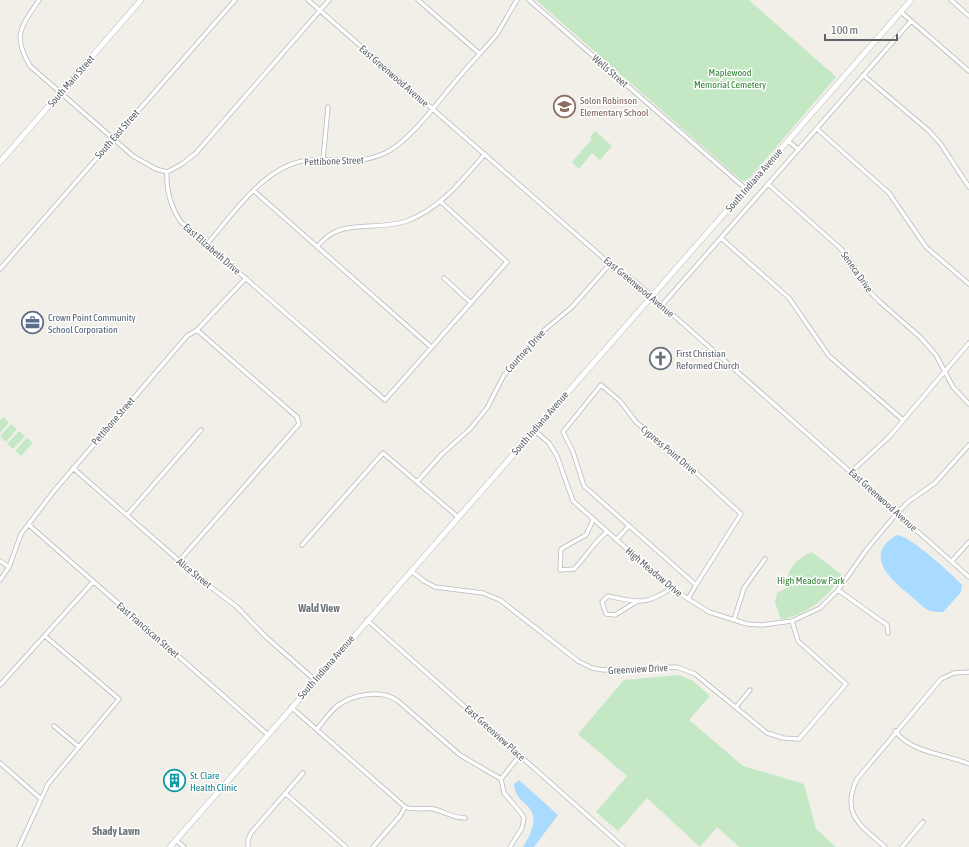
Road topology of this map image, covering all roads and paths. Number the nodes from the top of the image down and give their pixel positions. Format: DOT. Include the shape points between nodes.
graph roads {
  1 [pos="39,0"];
  2 [pos="141,0"];
  3 [pos="235,0"];
  4 [pos="308,0"];
  5 [pos="329,0"];
  6 [pos="418,0"];
  7 [pos="518,0"];
  8 [pos="529,0"];
  9 [pos="911,0"];
  10 [pos="951,0"];
  11 [pos="320,11"];
  12 [pos="901,12"];
  13 [pos="969,16"];
  14 [pos="911,21"];
  15 [pos="479,53"];
  16 [pos="969,71"];
  17 [pos="863,76"];
  18 [pos="60,93"];
  19 [pos="328,107"];
  20 [pos="432,109"];
  21 [pos="817,128"];
  22 [pos="113,139"];
  23 [pos="788,141"];
  24 [pos="798,150"];
  25 [pos="485,154"];
  26 [pos="323,160"];
  27 [pos="0,162"];
  28 [pos="167,172"];
  29 [pos="768,184"];
  30 [pos="969,187"];
  31 [pos="746,189"];
  32 [pos="254,191"];
  33 [pos="441,202"];
  34 [pos="721,238"];
  35 [pos="207,244"];
  36 [pos="316,247"];
  37 [pos="610,264"];
  38 [pos="0,269"];
  39 [pos="246,278"];
  40 [pos="444,278"];
  41 [pos="969,284"];
  42 [pos="651,296"];
  43 [pos="470,302"];
  44 [pos="662,305"];
  45 [pos="196,330"];
  46 [pos="969,343"];
  47 [pos="431,347"];
  48 [pos="945,370"];
  49 [pos="969,404"];
  50 [pos="903,420"];
  51 [pos="200,430"];
  52 [pos="534,430"];
  53 [pos="969,445"];
  54 [pos="73,468"];
  55 [pos="852,472"];
  56 [pos="417,482"];
  57 [pos="897,513"];
  58 [pos="127,515"];
  59 [pos="458,517"];
  60 [pos="593,520"];
  61 [pos="29,525"];
  62 [pos="628,527"];
  63 [pos="607,532"];
  64 [pos="616,540"];
  65 [pos="969,542"];
  66 [pos="302,545"];
  67 [pos="765,559"];
  68 [pos="0,561"];
  69 [pos="179,561"];
  70 [pos="952,561"];
  71 [pos="8,567"];
  72 [pos="411,571"];
  73 [pos="969,577"];
  74 [pos="0,580"];
  75 [pos="93,582"];
  76 [pos="696,585"];
  77 [pos="671,588"];
  78 [pos="838,590"];
  79 [pos="688,599"];
  80 [pos="636,602"];
  81 [pos="367,620"];
  82 [pos="734,620"];
  83 [pos="792,621"];
  84 [pos="888,633"];
  85 [pos="45,636"];
  86 [pos="969,672"];
  87 [pos="314,680"];
  88 [pos="0,684"];
  89 [pos="750,690"];
  90 [pos="291,707"];
  91 [pos="736,707"];
  92 [pos="54,726"];
  93 [pos="317,729"];
  94 [pos="895,731"];
  95 [pos="268,734"];
  96 [pos="78,746"];
  97 [pos="520,755"];
  98 [pos="0,763"];
  99 [pos="969,764"];
  100 [pos="303,773"];
  101 [pos="501,779"];
  102 [pos="286,794"];
  103 [pos="40,798"];
  104 [pos="405,807"];
  105 [pos="465,818"];
  106 [pos="923,822"];
  107 [pos="176,840"];
  108 [pos="248,846"];
  109 [pos="18,847"];
  110 [pos="170,847"];
  111 [pos="184,847"];
  112 [pos="346,847"];
  113 [pos="373,847"];
  114 [pos="510,847"];
  115 [pos="623,847"];
  116 [pos="885,847"];
  117 [pos="902,847"];
  1 -- 18 [label="street" via="21,26 22,53 30,66"];
  2 -- 18 [label="main road, South Main Street"];
  3 -- 22 [label="street, South East Street"];
  4 -- 11 [label="street, East Greenwood Avenue"];
  5 -- 11 [label="street"];
  6 -- 15 [label="street"];
  7 -- 15 [label="street, Pettibone Street" via="496,34"];
  8 -- 31 [label="street, Wells Street"];
  9 -- 12 [label="main road, South Indiana Avenue"];
  10 -- 13 [label="street"];
  11 -- 20 [label="street, East Greenwood Avenue"];
  11 -- 28 [label="street" via="196,153"];
  12 -- 14 [label="street"];
  12 -- 23 [label="main road, South Indiana Avenue"];
  14 -- 16 [label="street"];
  14 -- 17 [label="street"];
  15 -- 20 [label="street, Pettibone Street"];
  17 -- 21 [label="street"];
  17 -- 30 [label="street" via="928,130 940,143"];
  18 -- 22 [label="street"];
  18 -- 27 [label="main road, South Main Street"];
  19 -- 26 [label="street"];
  20 -- 25 [label="street, East Greenwood Avenue"];
  20 -- 26 [label="street, Pettibone Street" via="407,138 387,153 351,162"];
  21 -- 24 [label="street"];
  21 -- 41 [label="street" via="889,193 926,247"];
  22 -- 28 [label="street" via="144,164"];
  22 -- 38 [label="street, South East Street"];
  23 -- 24 [label="street"];
  23 -- 31 [label="main road, South Indiana Avenue"];
  24 -- 29 [label="street"];
  25 -- 33 [label="street"];
  25 -- 37 [label="street, East Greenwood Avenue"];
  26 -- 32 [label="street, Pettibone Street" via="310,160 285,166"];
  28 -- 35 [label="street, East Elizabeth Drive" via="166,188 174,212 181,222"];
  29 -- 34 [label="street"];
  29 -- 48 [label="street, Seneca Drive" via="840,248 868,290 920,337"];
  31 -- 42 [label="main road, South Indiana Avenue"];
  32 -- 35 [label="street, Pettibone Street"];
  32 -- 36 [label="street"];
  33 -- 36 [label="street" via="407,221 335,232"];
  33 -- 43 [label="street" via="507,262"];
  34 -- 44 [label="street"];
  34 -- 50 [label="street" via="790,298 829,356"];
  35 -- 39 [label="street, East Elizabeth Drive"];
  36 -- 47 [label="street"];
  37 -- 42 [label="street, East Greenwood Avenue"];
  37 -- 56 [label="street, Courtney Drive" via="572,307 542,332 504,375 487,408 470,429 442,454"];
  39 -- 45 [label="street, Pettibone Street"];
  39 -- 47 [label="street, East Elizabeth Drive" via="385,400"];
  40 -- 43 [label="street"];
  42 -- 44 [label="street, East Greenwood Avenue"];
  42 -- 52 [label="main road, South Indiana Avenue"];
  43 -- 47 [label="street"];
  44 -- 55 [label="street, East Greenwood Avenue"];
  45 -- 54 [label="street, Pettibone Street" via="187,336"];
  45 -- 69 [label="street" via="297,417 298,424"];
  46 -- 48 [label="street"];
  48 -- 49 [label="street, Seneca Drive" via="953,387"];
  48 -- 50 [label="street"];
  50 -- 55 [label="street"];
  51 -- 58 [label="street"];
  52 -- 59 [label="main road, South Indiana Avenue"];
  52 -- 60 [label="street, High Meadow Drive" via="549,443 557,456 573,501"];
  53 -- 57 [label="street, High Meadow Drive" via="934,483"];
  54 -- 58 [label="street, Alice Street"];
  54 -- 61 [label="street, Pettibone Street"];
  55 -- 57 [label="street, East Greenwood Avenue"];
  56 -- 59 [label="street"];
  56 -- 66 [label="street" via="383,454"];
  57 -- 70 [label="street, East Greenwood Avenue"];
  57 -- 78 [label="street, High Meadow Drive"];
  58 -- 69 [label="street, Alice Street"];
  59 -- 72 [label="main road, South Indiana Avenue"];
  60 -- 63 [label="street, High Meadow Drive"];
  60 -- 63 [label="street" via="586,535 561,549 560,570 574,569 595,542"];
  61 -- 71 [label="street, Pettibone Street" via="19,539"];
  61 -- 75 [label="street, East Franciscan Street"];
  62 -- 64 [label="street"];
  62 -- 76 [label="street, Cypress Point Drive"];
  62 -- 76 [label="street, Cypress Point Drive" via="584,486 573,452 563,432 601,385 620,401 636,422 741,514"];
  63 -- 64 [label="street, High Meadow Drive"];
  64 -- 77 [label="street, High Meadow Drive"];
  65 -- 70 [label="street"];
  67 -- 82 [label="street" via="744,588"];
  68 -- 71 [label="street"];
  69 -- 87 [label="street, Alice Street" via="238,607 266,637"];
  70 -- 73 [label="street, East Greenwood Avenue"];
  71 -- 74 [label="street, Pettibone Street"];
  72 -- 81 [label="main road, South Indiana Avenue"];
  72 -- 91 [label="street, Greenview Drive" via="436,587 483,593 500,600 578,661 592,668 616,671 676,667 695,674"];
  75 -- 85 [label="street"];
  75 -- 95 [label="street, East Franciscan Street"];
  76 -- 79 [label="street"];
  77 -- 79 [label="street, High Meadow Drive"];
  77 -- 80 [label="street" via="659,597"];
  78 -- 83 [label="street, High Meadow Drive" via="820,608"];
  78 -- 84 [label="street" via="886,625"];
  79 -- 82 [label="street, High Meadow Drive" via="709,612"];
  80 -- 80 [label="street" via="615,615 606,614 602,602 608,596"];
  81 -- 87 [label="main road, South Indiana Avenue"];
  81 -- 97 [label="street, East Greenview Place"];
  82 -- 83 [label="street, High Meadow Drive" via="762,625"];
  83 -- 91 [label="street, Greenview Drive" via="798,641 846,684 799,738 783,738 767,733"];
  85 -- 88 [label="street"];
  85 -- 96 [label="street" via="119,699"];
  86 -- 94 [label="street" via="954,673 941,679"];
  87 -- 90 [label="main road, South Indiana Avenue"];
  89 -- 91 [label="street"];
  90 -- 93 [label="street"];
  90 -- 95 [label="main road, South Indiana Avenue"];
  92 -- 96 [label="street"];
  93 -- 101 [label="street" via="334,709 346,701 372,694 387,695 466,760"];
  93 -- 104 [label="street"];
  94 -- 99 [label="street" via="902,740 924,751"];
  94 -- 116 [label="street" via="857,779 850,792 853,814 861,826"];
  95 -- 107 [label="main road, South Indiana Avenue"];
  96 -- 103 [label="street"];
  97 -- 101 [label="street"];
  97 -- 115 [label="street, East Greenview Place"];
  98 -- 103 [label="street"];
  100 -- 102 [label="street"];
  101 -- 114 [label="street" via="504,793 524,818 522,828"];
  102 -- 108 [label="street" via="251,833"];
  102 -- 112 [label="street"];
  103 -- 109 [label="street"];
  104 -- 105 [label="street" via="435,810"];
  104 -- 113 [label="street"];
  106 -- 117 [label="street"];
  107 -- 110 [label="main road, South Indiana Avenue"];
  107 -- 111 [label="street"];
}
